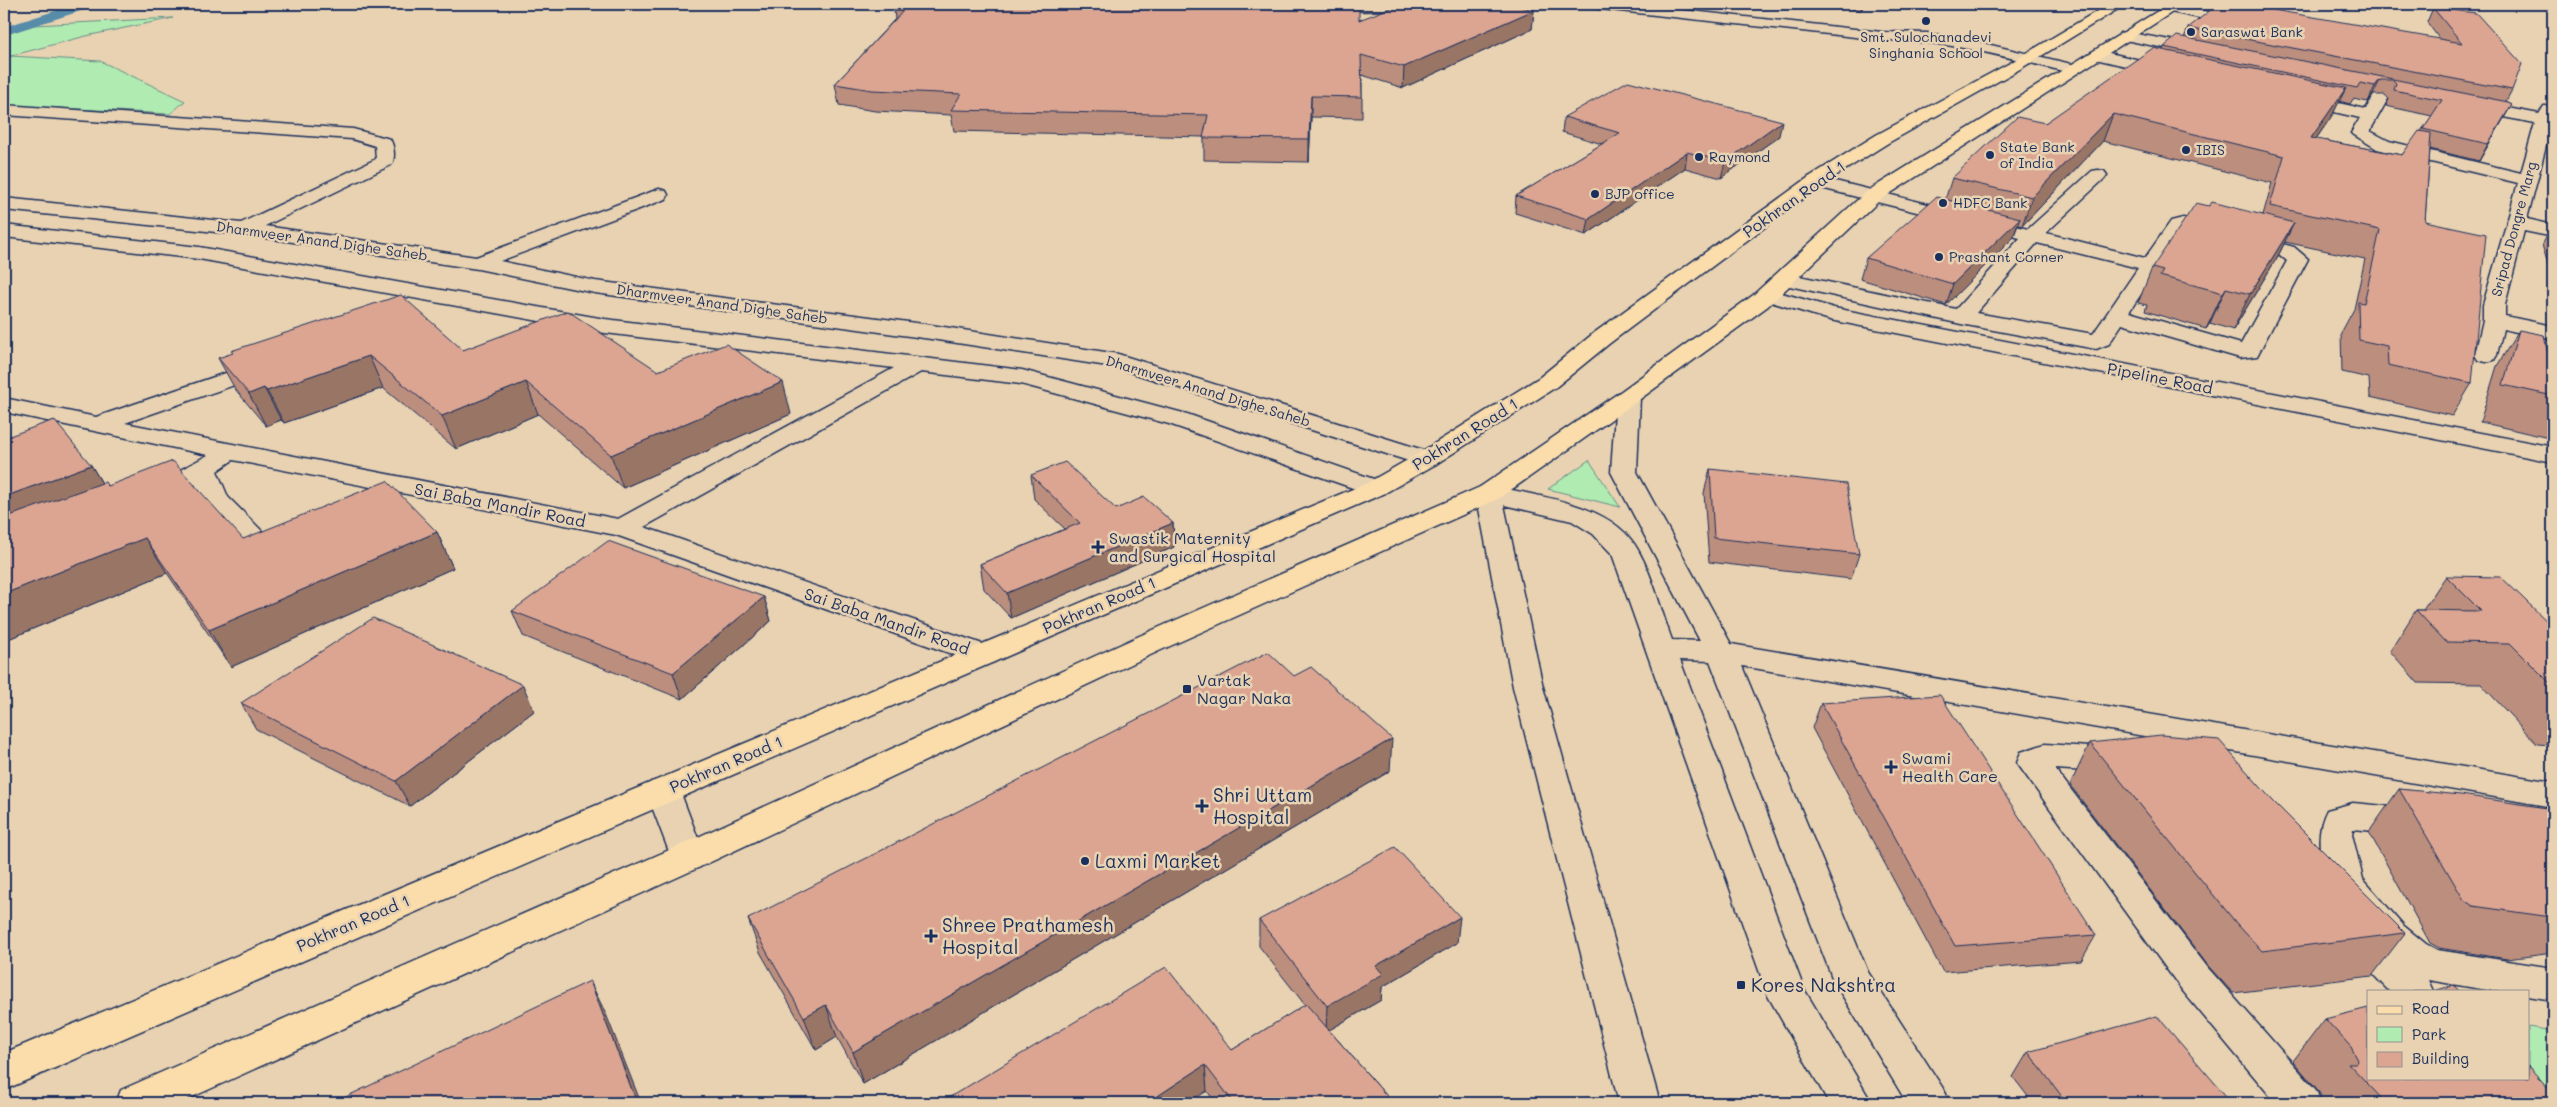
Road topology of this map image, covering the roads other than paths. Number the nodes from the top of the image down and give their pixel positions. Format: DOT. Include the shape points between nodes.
graph roads {
  1 [pos="1323,4"];
  2 [pos="1407,4"];
  3 [pos="1592,4"];
  4 [pos="2120,4"];
  5 [pos="2174,6"];
  6 [pos="2143,24"];
  7 [pos="2180,24"];
  8 [pos="2126,36"];
  9 [pos="2211,39"];
  10 [pos="2096,55"];
  11 [pos="2222,55"];
  12 [pos="2021,62"];
  13 [pos="2068,73"];
  14 [pos="2186,74"];
  15 [pos="2371,79"];
  16 [pos="2391,83"];
  17 [pos="2405,92"];
  18 [pos="2283,96"];
  19 [pos="2462,98"];
  20 [pos="4,110"];
  21 [pos="2370,115"];
  22 [pos="2549,120"];
  23 [pos="2536,169"];
  24 [pos="2098,175"];
  25 [pos="1815,181"];
  26 [pos="659,195"];
  27 [pos="1873,196"];
  28 [pos="4,204"];
  29 [pos="2516,223"];
  30 [pos="244,229"];
  31 [pos="4,231"];
  32 [pos="2553,231"];
  33 [pos="2034,234"];
  34 [pos="199,253"];
  35 [pos="478,263"];
  36 [pos="2150,265"];
  37 [pos="1785,279"];
  38 [pos="411,291"];
  39 [pos="1764,298"];
  40 [pos="459,300"];
  41 [pos="422,312"];
  42 [pos="2115,315"];
  43 [pos="1961,317"];
  44 [pos="2494,320"];
  45 [pos="2553,333"];
  46 [pos="2486,355"];
  47 [pos="283,360"];
  48 [pos="918,364"];
  49 [pos="1628,397"];
  50 [pos="4,405"];
  51 [pos="98,424"];
  52 [pos="55,440"];
  53 [pos="229,452"];
  54 [pos="2553,455"];
  55 [pos="1427,459"];
  56 [pos="204,469"];
  57 [pos="1376,488"];
  58 [pos="1489,493"];
  59 [pos="128,505"];
  60 [pos="622,528"];
  61 [pos="254,537"];
  62 [pos="1661,648"];
  63 [pos="1721,652"];
  64 [pos="983,655"];
  65 [pos="2153,764"];
  66 [pos="663,791"];
  67 [pos="2553,795"];
  68 [pos="2446,826"];
  69 [pos="688,857"];
  70 [pos="2314,888"];
  71 [pos="2553,984"];
  72 [pos="2413,990"];
  73 [pos="4,1072"];
  74 [pos="136,1103"];
  75 [pos="1639,1103"];
  76 [pos="1851,1103"];
  77 [pos="1929,1103"];
  78 [pos="2301,1103"];
  1 -- 2 [label="street" via="1360,7"];
  3 -- 12 [label="street" via="1882,36 1893,42"];
  4 -- 12 [label="main road, Pokhran Road 1"];
  5 -- 6 [label="main road"];
  5 -- 7 [label="street" via="2199,14"];
  6 -- 8 [label="main road"];
  6 -- 9 [label="street"];
  8 -- 10 [label="main road"];
  8 -- 11 [label="street"];
  10 -- 13 [label="main road"];
  10 -- 14 [label="street"];
  12 -- 13 [label="street"];
  12 -- 25 [label="main road, Pokhran Road 1" via="1882,139"];
  13 -- 27 [label="main road"];
  15 -- 16 [label="street"];
  16 -- 17 [label="street"];
  16 -- 21 [label="street"];
  18 -- 21 [label="street"];
  19 -- 22 [label="street"];
  20 -- 30 [label="street" via="354,134 384,143 385,161"];
  21 -- 23 [label="street" via="2360,133 2376,143"];
  22 -- 23 [label="street, Sripad Dongre Marg"];
  23 -- 29 [label="street, Sripad Dongre Marg"];
  24 -- 33 [label="street"];
  25 -- 27 [label="street"];
  25 -- 55 [label="main road, Pokhran Road 1" via="1602,338 1548,382"];
  26 -- 35 [label="street"];
  27 -- 33 [label="street"];
  27 -- 37 [label="main road"];
  28 -- 30 [label="street, Dharmveer Anand Dighe Saheb"];
  29 -- 32 [label="street"];
  29 -- 44 [label="street, Sripad Dongre Marg" via="2494,305"];
  30 -- 34 [label="street"];
  30 -- 35 [label="street, Dharmveer Anand Dighe Saheb"];
  31 -- 34 [label="street, Dharmveer Anand Dighe Saheb"];
  33 -- 36 [label="street"];
  33 -- 43 [label="street"];
  34 -- 38 [label="street, Dharmveer Anand Dighe Saheb"];
  35 -- 38 [label="street"];
  35 -- 55 [label="street, Dharmveer Anand Dighe Saheb" via="595,287 931,332 1118,361"];
  36 -- 42 [label="street"];
  36 -- 42 [label="street" via="2178,225 2183,224 2287,251 2298,259 2249,351"];
  37 -- 39 [label="main road"];
  37 -- 43 [label="street"];
  38 -- 40 [label="street, Dharmveer Anand Dighe Saheb"];
  39 -- 49 [label="main road"];
  39 -- 54 [label="street, Pipeline Road" via="1830,314"];
  40 -- 41 [label="street"];
  40 -- 48 [label="street, Dharmveer Anand Dighe Saheb" via="606,326"];
  42 -- 43 [label="street" via="2101,339 2088,342"];
  44 -- 45 [label="street, Sripad Dongre Marg"];
  44 -- 46 [label="street, Sripad Dongre Marg"];
  47 -- 51 [label="street"];
  48 -- 57 [label="street, Dharmveer Anand Dighe Saheb" via="1022,377 1169,416"];
  48 -- 60 [label="street"];
  49 -- 58 [label="main road"];
  49 -- 63 [label="street" via="1624,472"];
  50 -- 51 [label="street, Sai Baba Mandir Road"];
  51 -- 52 [label="street"];
  51 -- 53 [label="street, Sai Baba Mandir Road"];
  53 -- 56 [label="street"];
  53 -- 60 [label="street, Sai Baba Mandir Road"];
  55 -- 57 [label="main road, Pokhran Road 1"];
  56 -- 59 [label="street" via="163,492"];
  56 -- 61 [label="street" via="209,489 219,504"];
  57 -- 64 [label="main road, Pokhran Road 1"];
  58 -- 62 [label="street" via="1581,515 1603,528 1625,551"];
  58 -- 69 [label="main road" via="1148,644"];
  58 -- 75 [label="street" via="1528,687"];
  60 -- 64 [label="street, Sai Baba Mandir Road"];
  62 -- 63 [label="street"];
  62 -- 76 [label="street" via="1788,996"];
  63 -- 67 [label="street" via="2196,746"];
  63 -- 77 [label="street" via="1852,980"];
  64 -- 66 [label="main road, Pokhran Road 1"];
  65 -- 78 [label="street" via="2045,756 2033,760 2195,979"];
  66 -- 69 [label="street"];
  66 -- 73 [label="main road, Pokhran Road 1"];
  68 -- 71 [label="street" via="2388,818 2353,816 2339,819 2335,834 2339,859 2346,882 2359,902 2391,937 2430,965"];
  69 -- 74 [label="main road"];
  70 -- 72 [label="street"];
}
